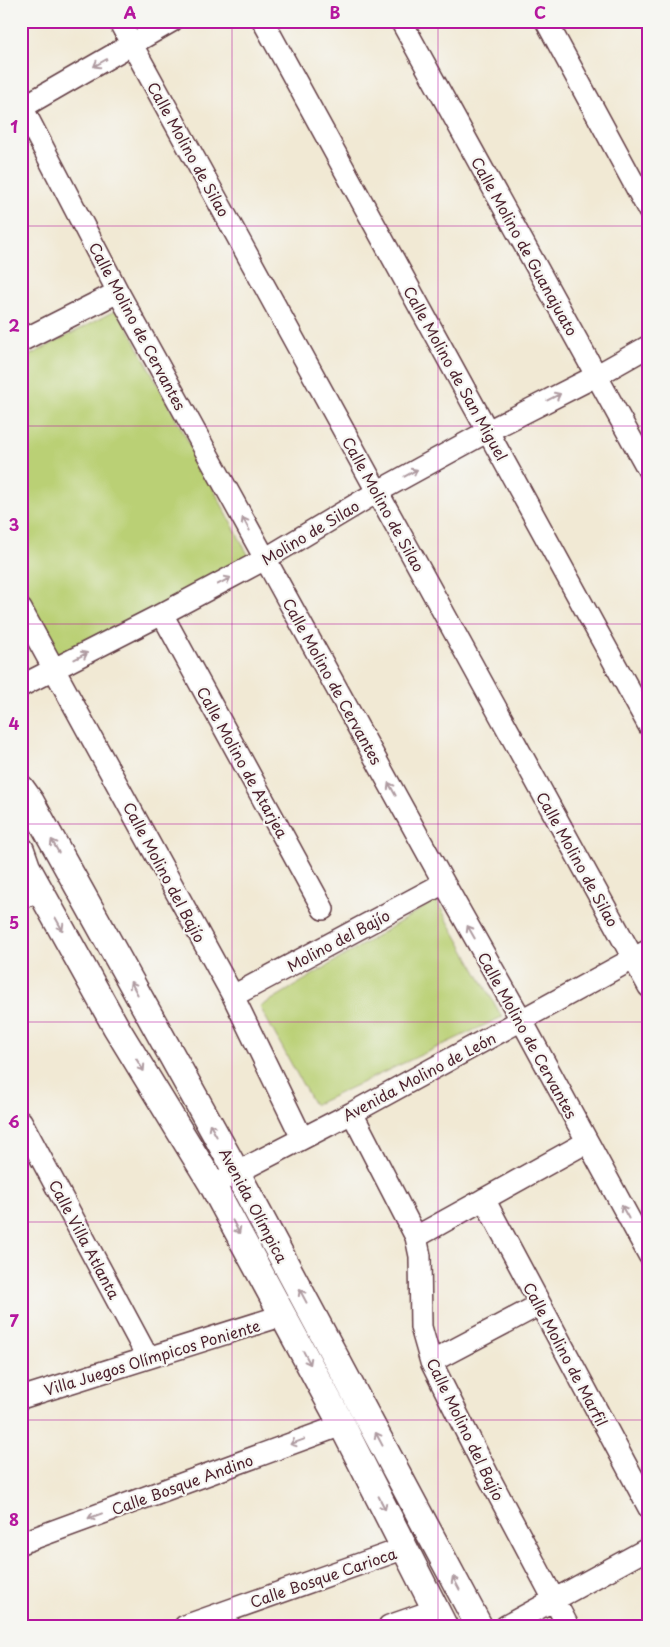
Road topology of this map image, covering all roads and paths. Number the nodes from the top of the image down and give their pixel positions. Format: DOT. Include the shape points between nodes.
graph roads {
  1 [pos="119,21"];
  2 [pos="172,21"];
  3 [pos="263,21"];
  4 [pos="401,21"];
  5 [pos="546,21"];
  6 [pos="132,45"];
  7 [pos="22,107"];
  8 [pos="649,211"];
  9 [pos="118,292"];
  10 [pos="21,341"];
  11 [pos="649,346"];
  12 [pos="596,376"];
  13 [pos="488,430"];
  14 [pos="649,471"];
  15 [pos="378,492"];
  16 [pos="266,559"];
  17 [pos="21,609"];
  18 [pos="162,614"];
  19 [pos="55,669"];
  20 [pos="21,686"];
  21 [pos="649,726"];
  22 [pos="21,788"];
  23 [pos="21,850"];
  24 [pos="444,884"];
  25 [pos="31,894"];
  26 [pos="323,909"];
  27 [pos="641,955"];
  28 [pos="649,987"];
  29 [pos="233,996"];
  30 [pos="522,1021"];
  31 [pos="352,1113"];
  32 [pos="21,1120"];
  33 [pos="302,1138"];
  34 [pos="587,1142"];
  35 [pos="237,1173"];
  36 [pos="212,1184"];
  37 [pos="484,1198"];
  38 [pos="416,1237"];
  39 [pos="649,1255"];
  40 [pos="539,1305"];
  41 [pos="284,1316"];
  42 [pos="148,1358"];
  43 [pos="431,1362"];
  44 [pos="21,1398"];
  45 [pos="342,1425"];
  46 [pos="649,1508"];
  47 [pos="21,1543"];
  48 [pos="405,1548"];
  49 [pos="649,1548"];
  50 [pos="554,1600"];
  51 [pos="440,1618"];
  52 [pos="185,1626"];
  53 [pos="388,1626"];
  54 [pos="479,1626"];
  55 [pos="506,1626"];
  56 [pos="568,1626"];
  1 -- 6 [label="street, Calle Molino de Silao"];
  2 -- 6 [label="street"];
  3 -- 13 [label="street, Calle Molino de San Miguel"];
  4 -- 12 [label="street, Calle Molino de Guanajuato"];
  5 -- 8 [label="street"];
  6 -- 7 [label="street, one-way"];
  6 -- 15 [label="street, Calle Molino de Silao"];
  7 -- 9 [label="street, Calle Molino de Cervantes"];
  9 -- 10 [label="street"];
  16 -- 9 [label="street, Calle Molino de Cervantes, one-way"];
  11 -- 12 [label="street, Molino de Silao"];
  13 -- 12 [label="street, Molino de Silao, one-way"];
  12 -- 14 [label="street, Calle Molino de Guanajuato"];
  15 -- 13 [label="street, Molino de Silao, one-way"];
  13 -- 21 [label="street, Calle Molino de San Miguel"];
  15 -- 16 [label="street, Molino de Silao"];
  15 -- 27 [label="street, Calle Molino de Silao"];
  18 -- 16 [label="street, Molino de Silao, one-way"];
  24 -- 16 [label="street, Calle Molino de Cervantes, one-way"];
  17 -- 19 [label="street, Calle Molino del Bajío"];
  19 -- 18 [label="street, Molino de Silao, one-way"];
  18 -- 26 [label="street, Calle Molino de Atarjea"];
  19 -- 20 [label="street, Molino de Silao"];
  19 -- 29 [label="street, Calle Molino del Bajío"];
  35 -- 22 [label="street, Avenida Olímpica, one-way"];
  23 -- 25 [label="street, Avenida Olímpica"];
  24 -- 29 [label="street, Molino del Bajío"];
  30 -- 24 [label="street, Calle Molino de Cervantes, one-way"];
  25 -- 36 [label="street, Avenida Olímpica, one-way"];
  27 -- 28 [label="street, Calle Molino de Silao"];
  27 -- 30 [label="street, Avenida Molino de León"];
  29 -- 33 [label="street, Calle Molino del Bajío"];
  30 -- 31 [label="street, Avenida Molino de León"];
  30 -- 34 [label="street, Calle Molino de Cervantes"];
  31 -- 33 [label="street, Avenida Molino de León"];
  31 -- 38 [label="street, Calle Molino del Bajío"];
  32 -- 42 [label="street, Calle Villa Atlanta"];
  33 -- 35 [label="street, Avenida Molino de León"];
  34 -- 37 [label="street"];
  39 -- 34 [label="street, Calle Molino de Cervantes, one-way"];
  35 -- 36 [label="street, Avenida Molino de León"];
  54 -- 35 [label="street, Avenida Olímpica, one-way"];
  36 -- 41 [label="street, Avenida Olímpica, one-way"];
  37 -- 38 [label="street"];
  37 -- 40 [label="street, Calle Molino de Marfil"];
  38 -- 43 [label="street, Calle Molino del Bajío" via="420,1256 420,1327"];
  40 -- 43 [label="street"];
  40 -- 46 [label="street, Calle Molino de Marfil"];
  41 -- 42 [label="street, Villa Juegos Olímpicos Poniente"];
  41 -- 45 [label="street, Avenida Olímpica, one-way"];
  42 -- 44 [label="street, Villa Juegos Olímpicos Poniente"];
  43 -- 50 [label="street, Calle Molino del Bajío"];
  45 -- 47 [label="street, Calle Bosque Andino, one-way"];
  45 -- 48 [label="street, Avenida Olímpica, one-way"];
  48 -- 51 [label="street, Avenida Olímpica"];
  48 -- 52 [label="street, Calle Bosque Carioca"];
  49 -- 50 [label="street"];
  50 -- 55 [label="street"];
  50 -- 56 [label="street, Calle Molino del Bajío"];
  51 -- 53 [label="street"];
}
